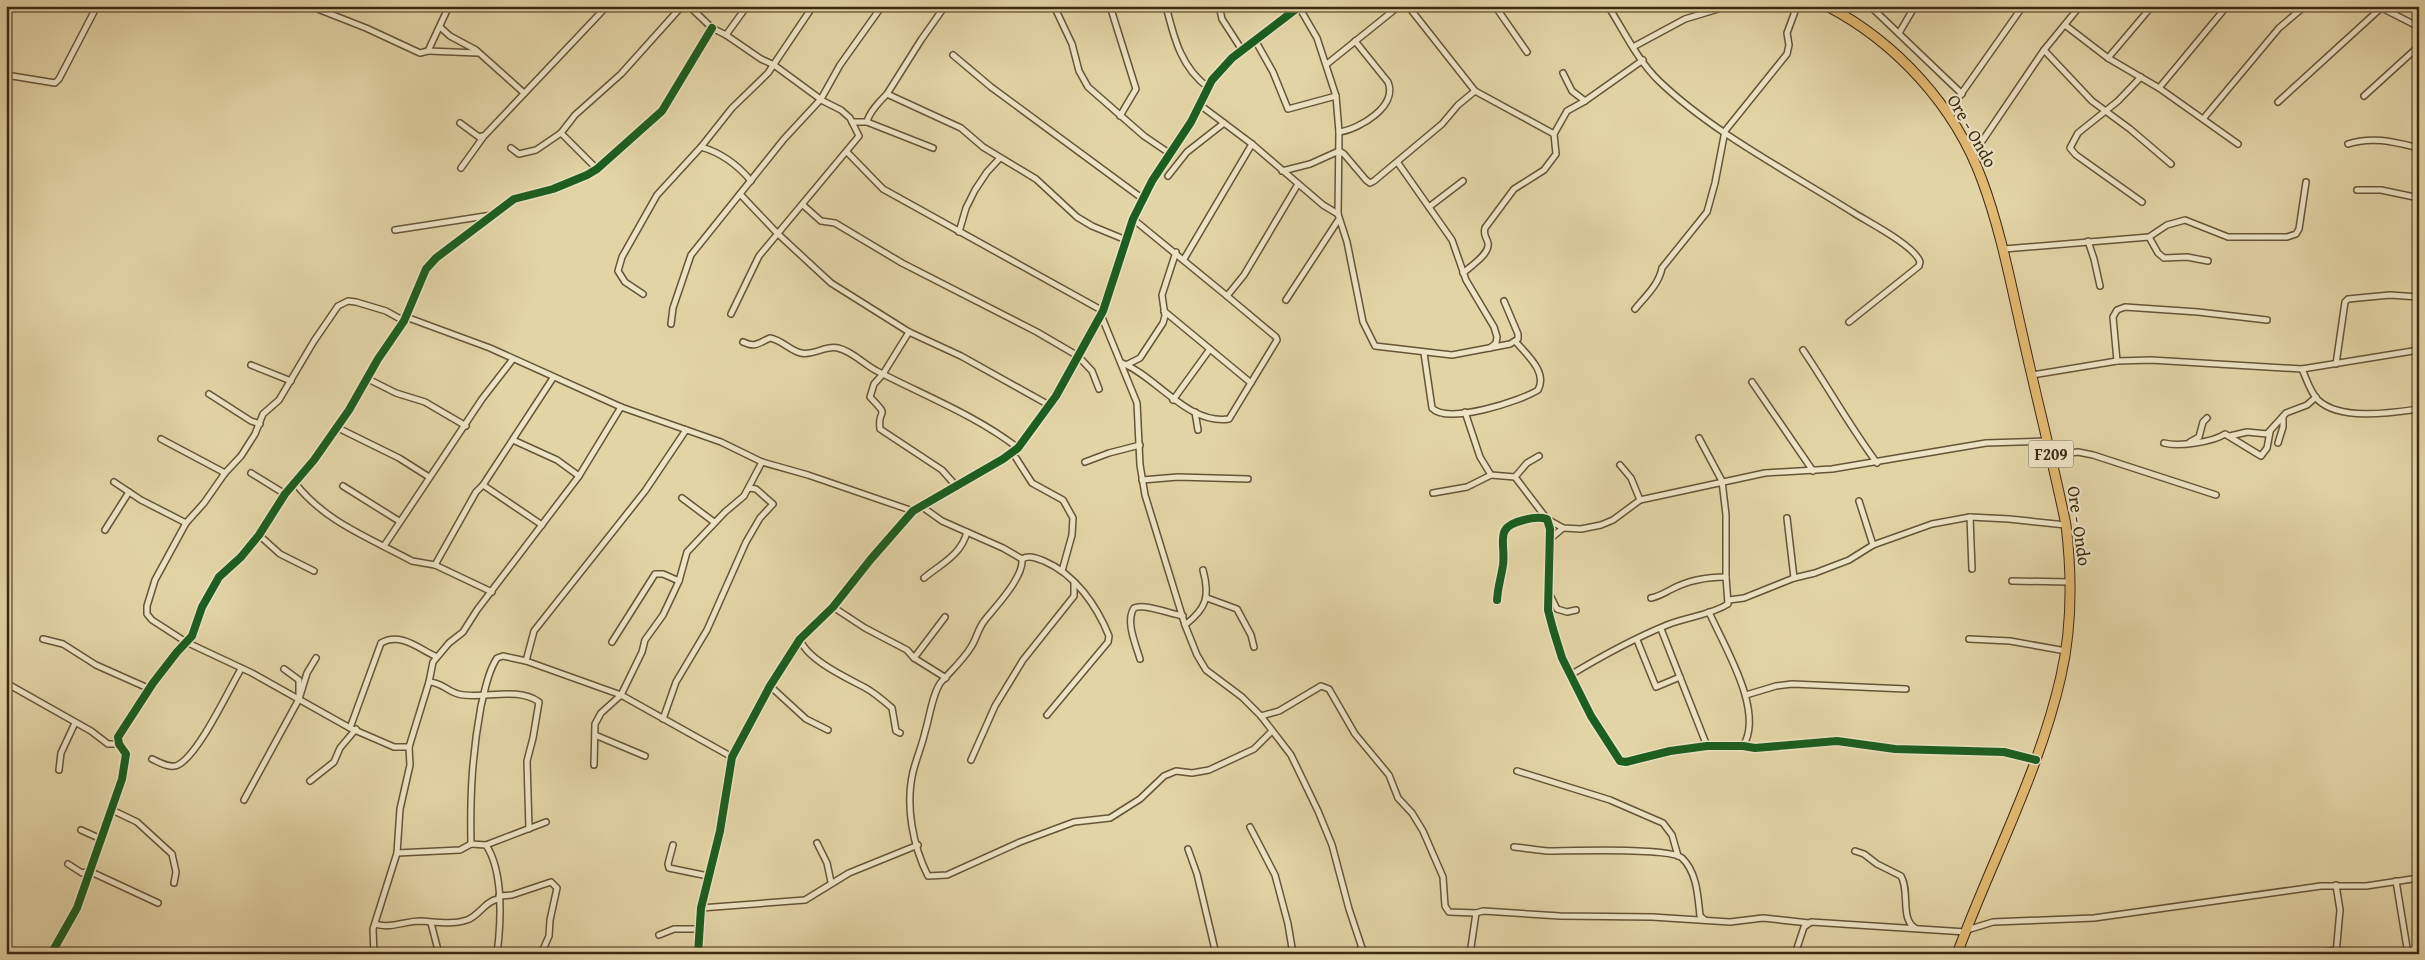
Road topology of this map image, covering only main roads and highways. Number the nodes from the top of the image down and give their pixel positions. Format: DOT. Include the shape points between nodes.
graph roads {
  1 [pos="1827,6"];
  2 [pos="1957,954"];
  1 -- 2 [label="main road, Ore - Ondo / F209" via="1862,26 1906,63 1947,114 1972,156 2004,250 2066,525 2070,559 2066,651 2053,709 2036,760"];
}
